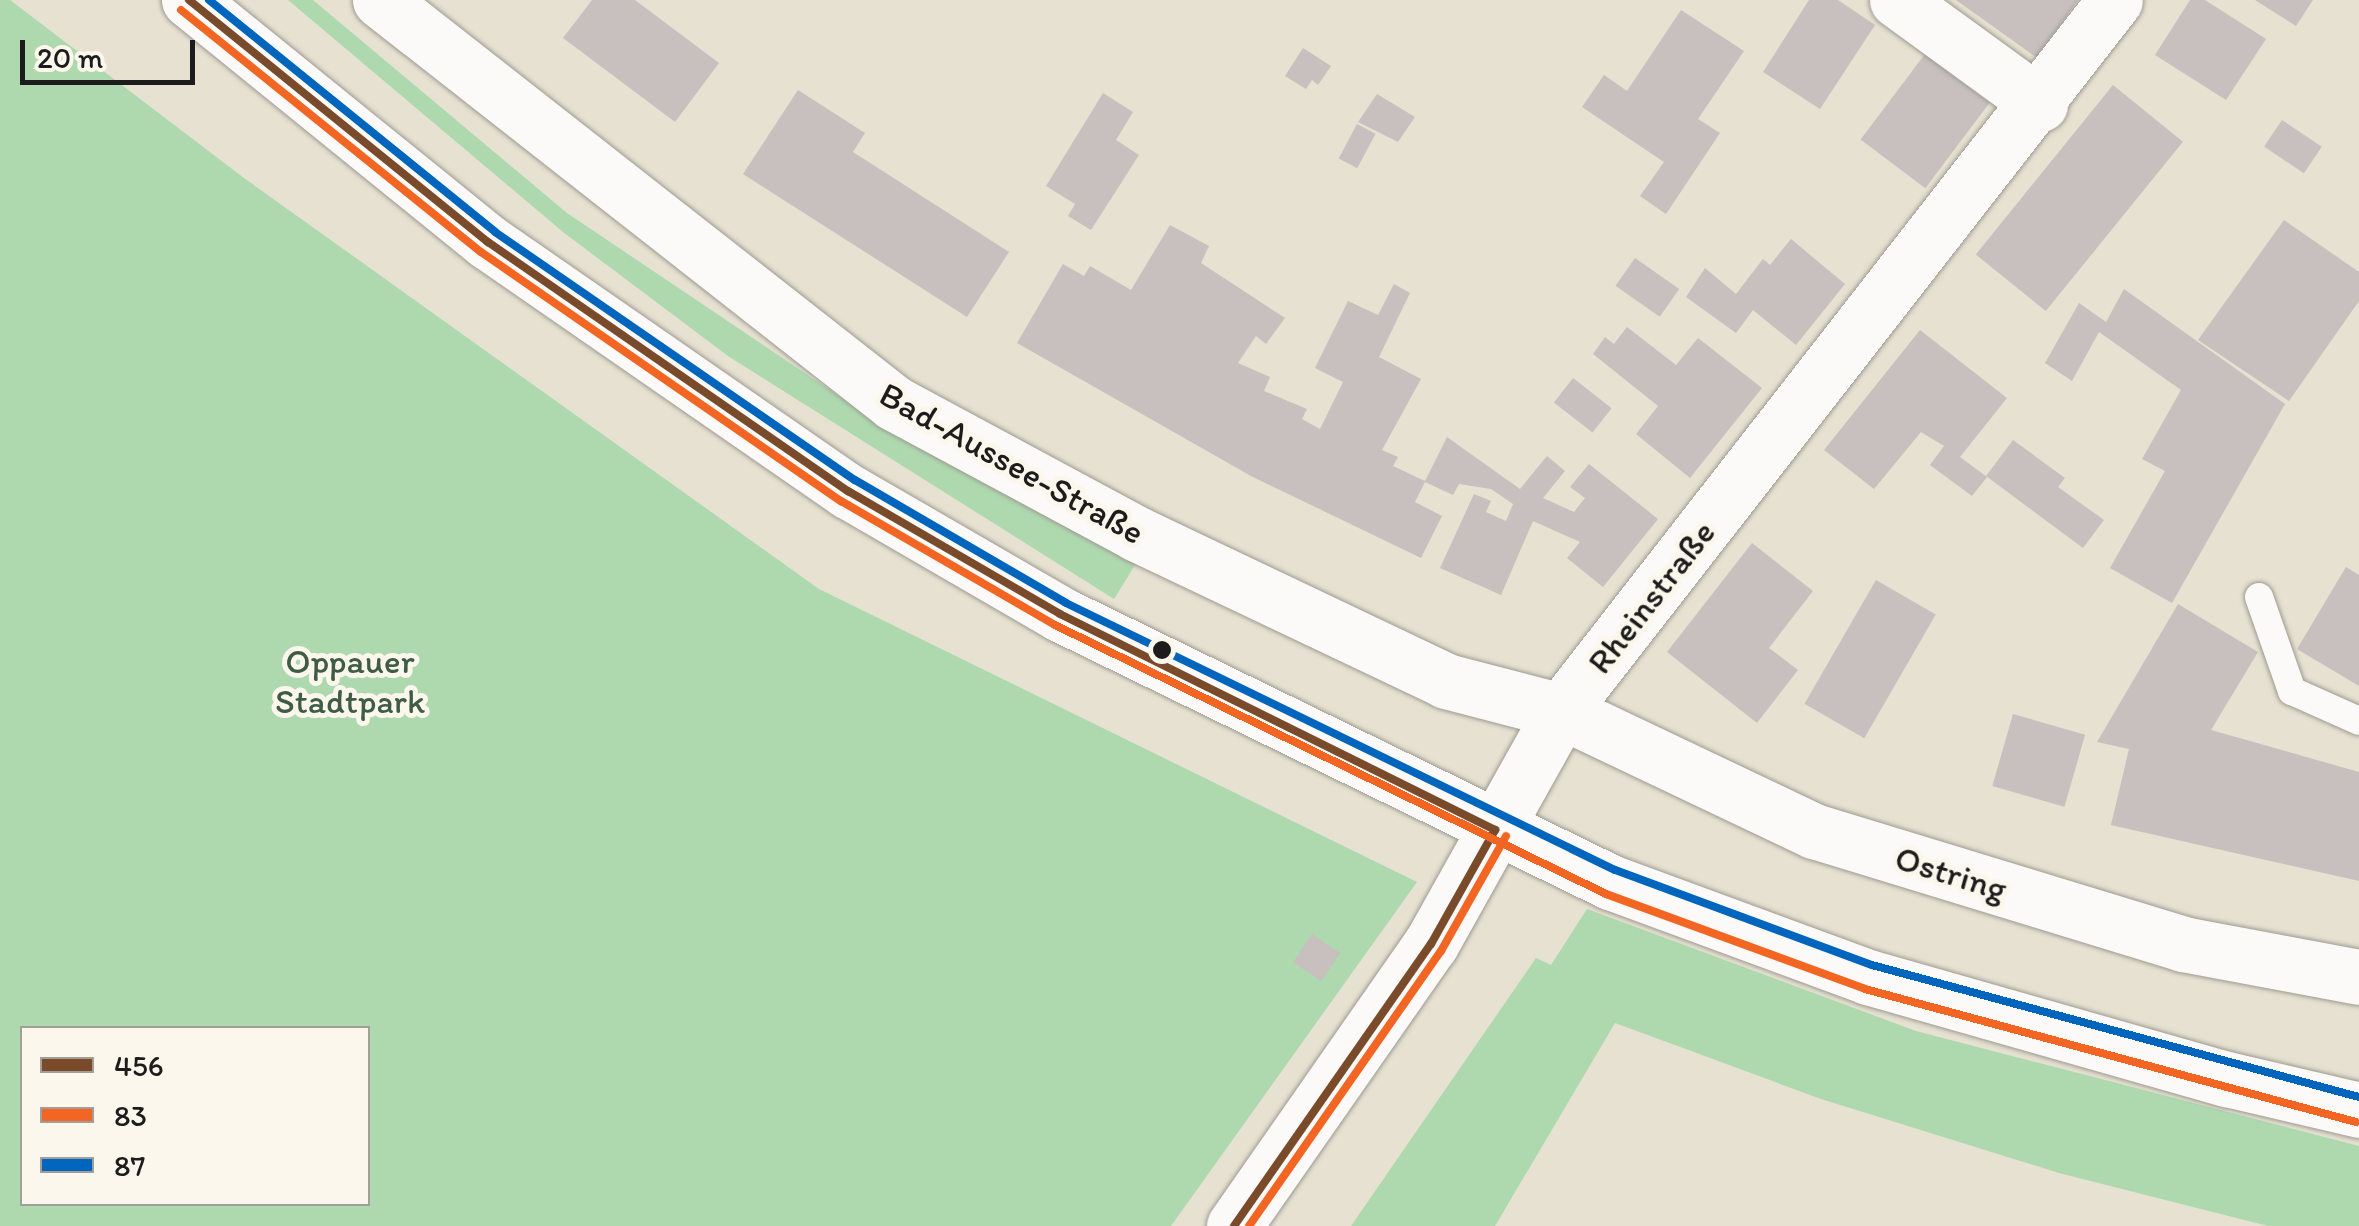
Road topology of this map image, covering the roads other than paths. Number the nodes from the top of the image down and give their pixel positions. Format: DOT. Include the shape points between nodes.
graph roads {
  1 [pos="189,0"];
  2 [pos="380,0"];
  3 [pos="1897,0"];
  4 [pos="2115,0"];
  5 [pos="2040,104"];
  6 [pos="2258,597"];
  7 [pos="1561,711"];
  8 [pos="2359,721"];
  9 [pos="1495,830"];
  10 [pos="2359,978"];
  11 [pos="2359,1110"];
  12 [pos="1234,1226"];
  1 -- 9 [label="street" via="488,242 848,491 1060,614"];
  2 -- 7 [label="street, Bad-Aussee-Straße" via="894,403 1137,534 1446,681"];
  3 -- 5 [label="street"];
  4 -- 5 [label="street, Rheinstraße"];
  5 -- 7 [label="street, Rheinstraße"];
  6 -- 8 [label="lane" via="2292,690"];
  7 -- 9 [label="street, Rheinstraße"];
  7 -- 10 [label="street, Ostring" via="1814,831 2183,944"];
  9 -- 11 [label="street" via="1610,882 1868,977 2227,1080"];
  9 -- 12 [label="street, Rheinstraße" via="1430,944"];
}
